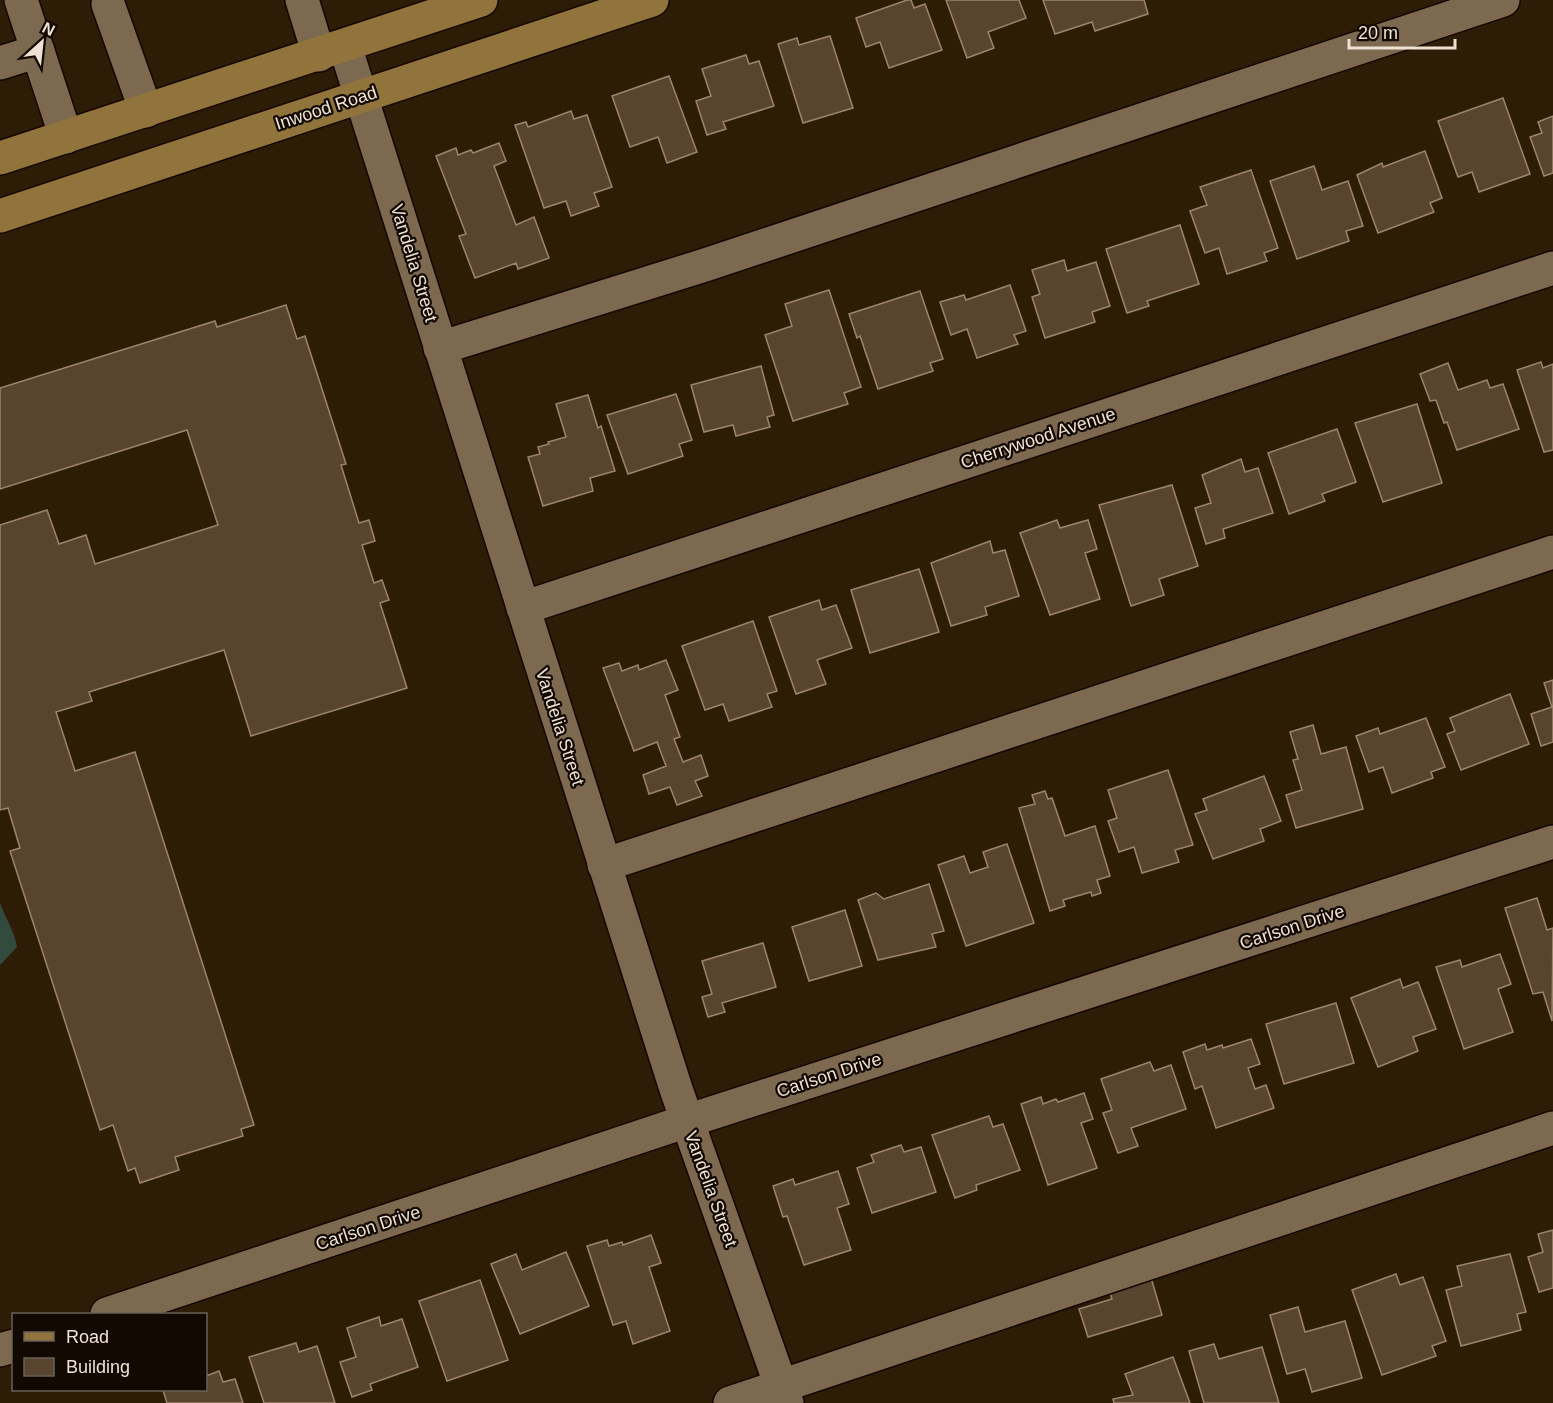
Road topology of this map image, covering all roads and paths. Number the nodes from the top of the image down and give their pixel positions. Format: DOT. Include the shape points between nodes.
graph roads {
  1 [pos="21,0"];
  2 [pos="302,0"];
  3 [pos="482,0"];
  4 [pos="1503,0"];
  5 [pos="111,1"];
  6 [pos="637,2"];
  7 [pos="38,51"];
  8 [pos="332,51"];
  9 [pos="0,63"];
  10 [pos="361,96"];
  11 [pos="146,111"];
  12 [pos="66,137"];
  13 [pos="0,158"];
  14 [pos="0,216"];
  15 [pos="1553,268"];
  16 [pos="440,348"];
  17 [pos="1553,552"];
  18 [pos="523,608"];
  19 [pos="1553,842"];
  20 [pos="604,865"];
  21 [pos="687,1121"];
  22 [pos="1553,1128"];
  23 [pos="110,1313"];
  24 [pos="784,1395"];
  25 [pos="730,1403"];
  1 -- 7 [label="street"];
  2 -- 8 [label="street, Vandelia Street"];
  3 -- 8 [label="main road"];
  4 -- 16 [label="street" via="705,265"];
  5 -- 11 [label="street"];
  6 -- 10 [label="main road, Inwood Road"];
  7 -- 9 [label="street"];
  7 -- 12 [label="street"];
  8 -- 10 [label="street, Vandelia Street"];
  8 -- 11 [label="main road"];
  10 -- 14 [label="main road, Inwood Road"];
  10 -- 16 [label="street, Vandelia Street"];
  11 -- 12 [label="main road"];
  12 -- 13 [label="main road"];
  15 -- 18 [label="street, Cherrywood Avenue"];
  16 -- 18 [label="street, Vandelia Street"];
  17 -- 20 [label="street"];
  18 -- 20 [label="street, Vandelia Street"];
  19 -- 21 [label="street, Carlson Drive"];
  20 -- 21 [label="street, Vandelia Street"];
  21 -- 23 [label="street, Carlson Drive"];
  21 -- 24 [label="street, Vandelia Street"];
  22 -- 24 [label="street"];
  24 -- 25 [label="street"];
}
